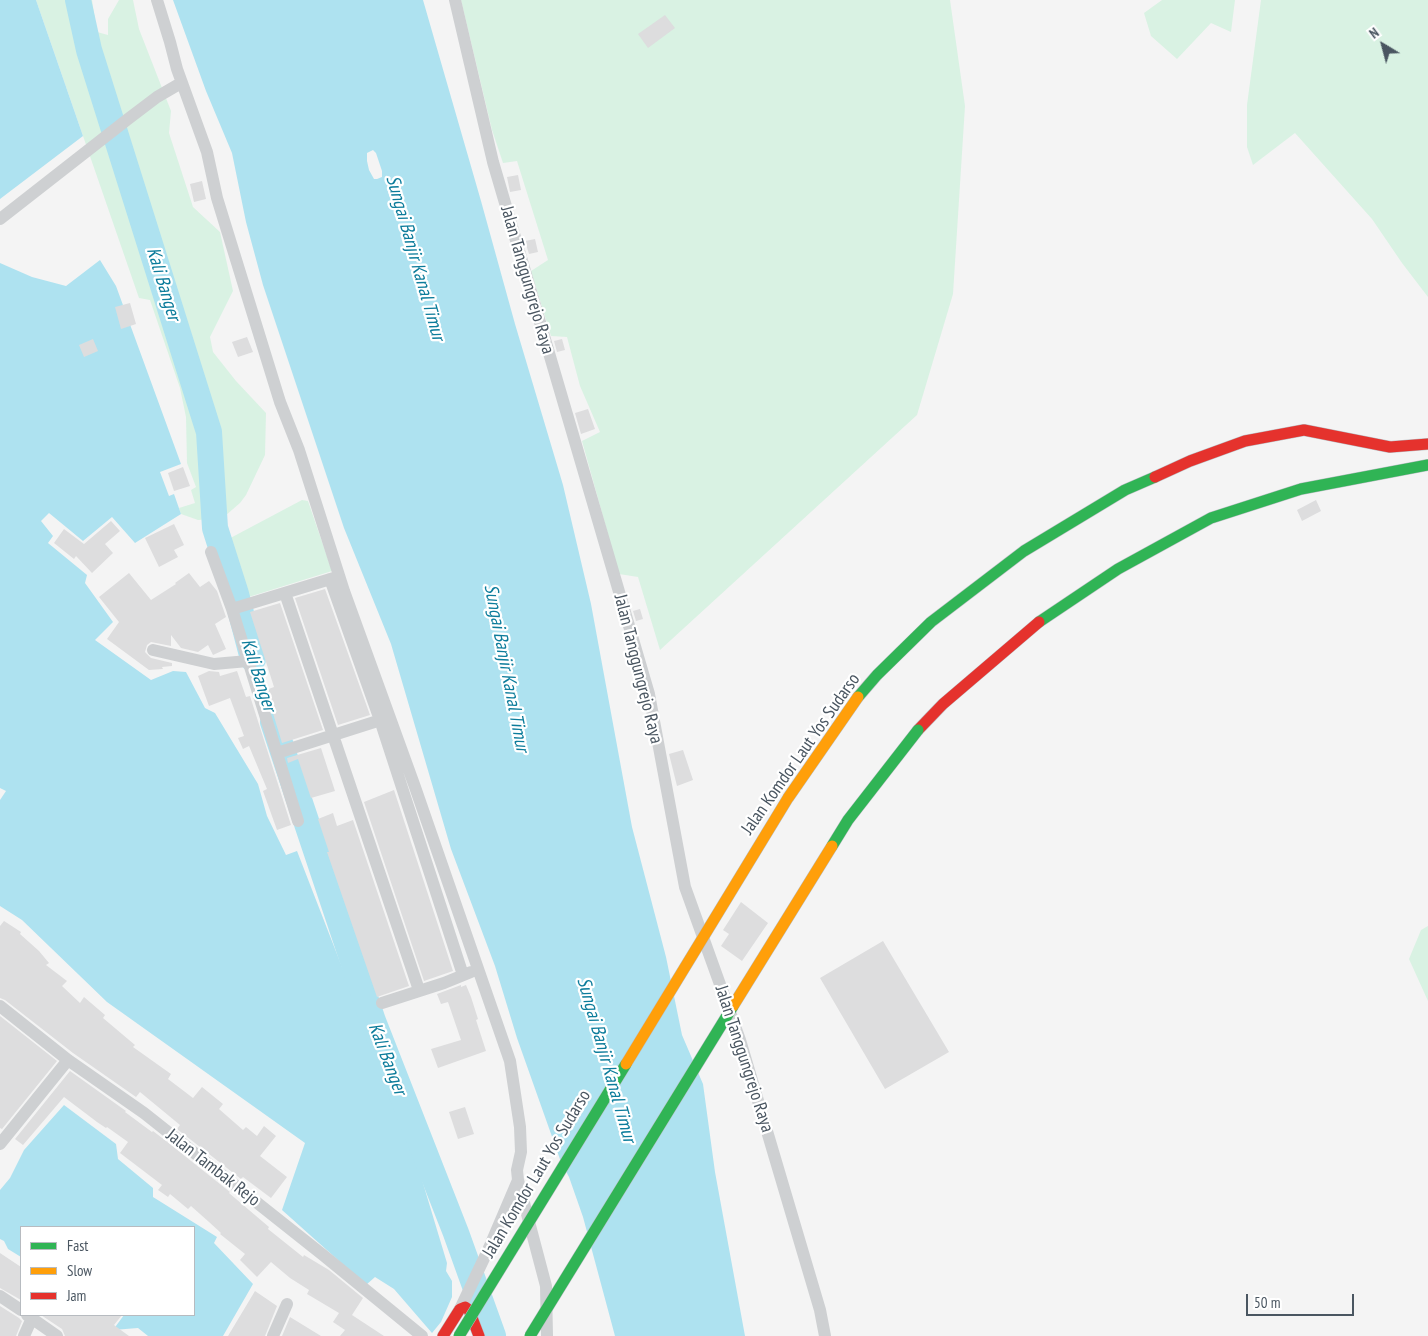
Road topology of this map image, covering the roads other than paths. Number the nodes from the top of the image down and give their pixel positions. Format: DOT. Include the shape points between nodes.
graph roads {
  1 [pos="157,0"];
  2 [pos="455,0"];
  3 [pos="181,83"];
  4 [pos="0,219"];
  5 [pos="1428,444"];
  6 [pos="1428,465"];
  7 [pos="211,552"];
  8 [pos="334,578"];
  9 [pos="285,593"];
  10 [pos="232,609"];
  11 [pos="153,650"];
  12 [pos="248,661"];
  13 [pos="385,718"];
  14 [pos="333,735"];
  15 [pos="277,753"];
  16 [pos="298,821"];
  17 [pos="478,969"];
  18 [pos="463,975"];
  19 [pos="419,990"];
  20 [pos="382,1003"];
  21 [pos="0,1006"];
  22 [pos="68,1060"];
  23 [pos="0,1144"];
  24 [pos="518,1180"];
  25 [pos="0,1296"];
  26 [pos="287,1304"];
  27 [pos="20,1309"];
  28 [pos="460,1309"];
  29 [pos="30,1316"];
  30 [pos="24,1336"];
  31 [pos="58,1336"];
  32 [pos="273,1336"];
  33 [pos="422,1336"];
  34 [pos="443,1336"];
  35 [pos="459,1336"];
  36 [pos="479,1336"];
  37 [pos="530,1336"];
  38 [pos="547,1336"];
  39 [pos="825,1336"];
  1 -- 3 [label="street"];
  2 -- 39 [label="street, Jalan Tanggungrejo Raya" via="493,162 648,694 685,887 740,1040"];
  3 -- 4 [label="street" via="157,97"];
  3 -- 8 [label="street" via="207,152 217,198 280,402 331,547"];
  5 -- 35 [label="highway, Jalan Komdor Laut Yos Sudarso, bridge" via="1390,447 1304,430 1245,441 1125,490 1024,551 931,622 858,697 788,798"];
  6 -- 37 [label="highway, bridge" via="1301,489 1210,518 1118,569 1035,624 943,704 918,730 848,820"];
  7 -- 10 [label="street"];
  8 -- 9 [label="street"];
  8 -- 13 [label="street"];
  9 -- 10 [label="street"];
  9 -- 14 [label="street"];
  10 -- 12 [label="street"];
  11 -- 12 [label="street" via="214,664"];
  12 -- 15 [label="street"];
  13 -- 14 [label="street"];
  13 -- 17 [label="street"];
  13 -- 18 [label="street"];
  14 -- 15 [label="street"];
  14 -- 19 [label="street"];
  15 -- 16 [label="street"];
  17 -- 18 [label="street"];
  17 -- 24 [label="street" via="510,1061 520,1127"];
  18 -- 19 [label="street"];
  19 -- 20 [label="street"];
  21 -- 22 [label="street, Jalan Tambak Rejo"];
  22 -- 23 [label="street"];
  22 -- 33 [label="street, Jalan Tambak Rejo" via="152,1119"];
  24 -- 28 [label="street"];
  24 -- 38 [label="street" via="546,1286"];
  25 -- 27 [label="street"];
  26 -- 32 [label="street"];
  28 -- 34 [label="highway"];
  28 -- 36 [label="highway" via="465,1307 469,1310"];
  29 -- 30 [label="street"];
  29 -- 31 [label="street"];
}
